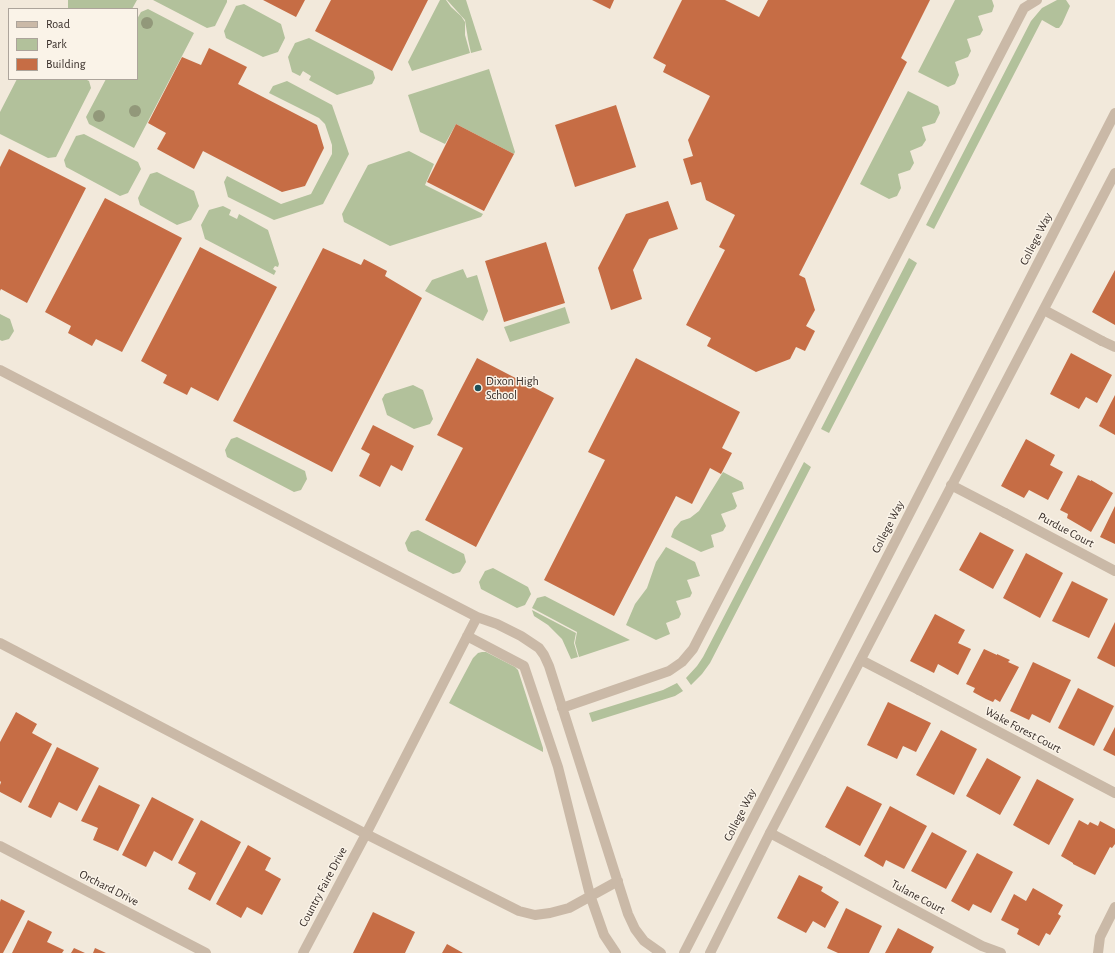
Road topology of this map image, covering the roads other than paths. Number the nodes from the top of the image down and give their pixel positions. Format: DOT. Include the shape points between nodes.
graph roads {
  1 [pos="1037,0"];
  2 [pos="1115,113"];
  3 [pos="1115,173"];
  4 [pos="1044,310"];
  5 [pos="1115,348"];
  6 [pos="0,370"];
  7 [pos="951,485"];
  8 [pos="1115,571"];
  9 [pos="477,618"];
  10 [pos="468,636"];
  11 [pos="0,643"];
  12 [pos="861,660"];
  13 [pos="562,708"];
  14 [pos="1115,792"];
  15 [pos="770,833"];
  16 [pos="366,834"];
  17 [pos="0,846"];
  18 [pos="618,881"];
  19 [pos="590,895"];
  20 [pos="1115,907"];
  21 [pos="206,953"];
  22 [pos="303,953"];
  23 [pos="616,953"];
  24 [pos="661,953"];
  25 [pos="684,953"];
  26 [pos="710,953"];
  27 [pos="1001,953"];
  28 [pos="1098,953"];
  1 -- 13 [label="street" via="1024,8 693,649 682,662 669,671"];
  2 -- 25 [label="street, College Way"];
  3 -- 4 [label="street"];
  4 -- 5 [label="street"];
  4 -- 7 [label="street"];
  6 -- 9 [label="street"];
  7 -- 8 [label="street, Purdue Court"];
  7 -- 12 [label="street"];
  9 -- 10 [label="street, Country Faire Drive"];
  9 -- 13 [label="street" via="497,624 539,648 549,666"];
  10 -- 16 [label="street, Country Faire Drive"];
  10 -- 19 [label="street" via="524,666 558,767"];
  11 -- 16 [label="street"];
  12 -- 14 [label="street, Wake Forest Court"];
  12 -- 15 [label="street"];
  13 -- 18 [label="street"];
  15 -- 26 [label="street"];
  15 -- 27 [label="street, Tulane Court" via="982,946"];
  16 -- 19 [label="street" via="519,911 550,913 569,908"];
  16 -- 22 [label="street, Country Faire Drive"];
  17 -- 21 [label="street, Orchard Drive"];
  18 -- 19 [label="street"];
  18 -- 24 [label="street" via="635,929"];
  19 -- 23 [label="street" via="604,935"];
  20 -- 28 [label="street" via="1100,937"];
}
